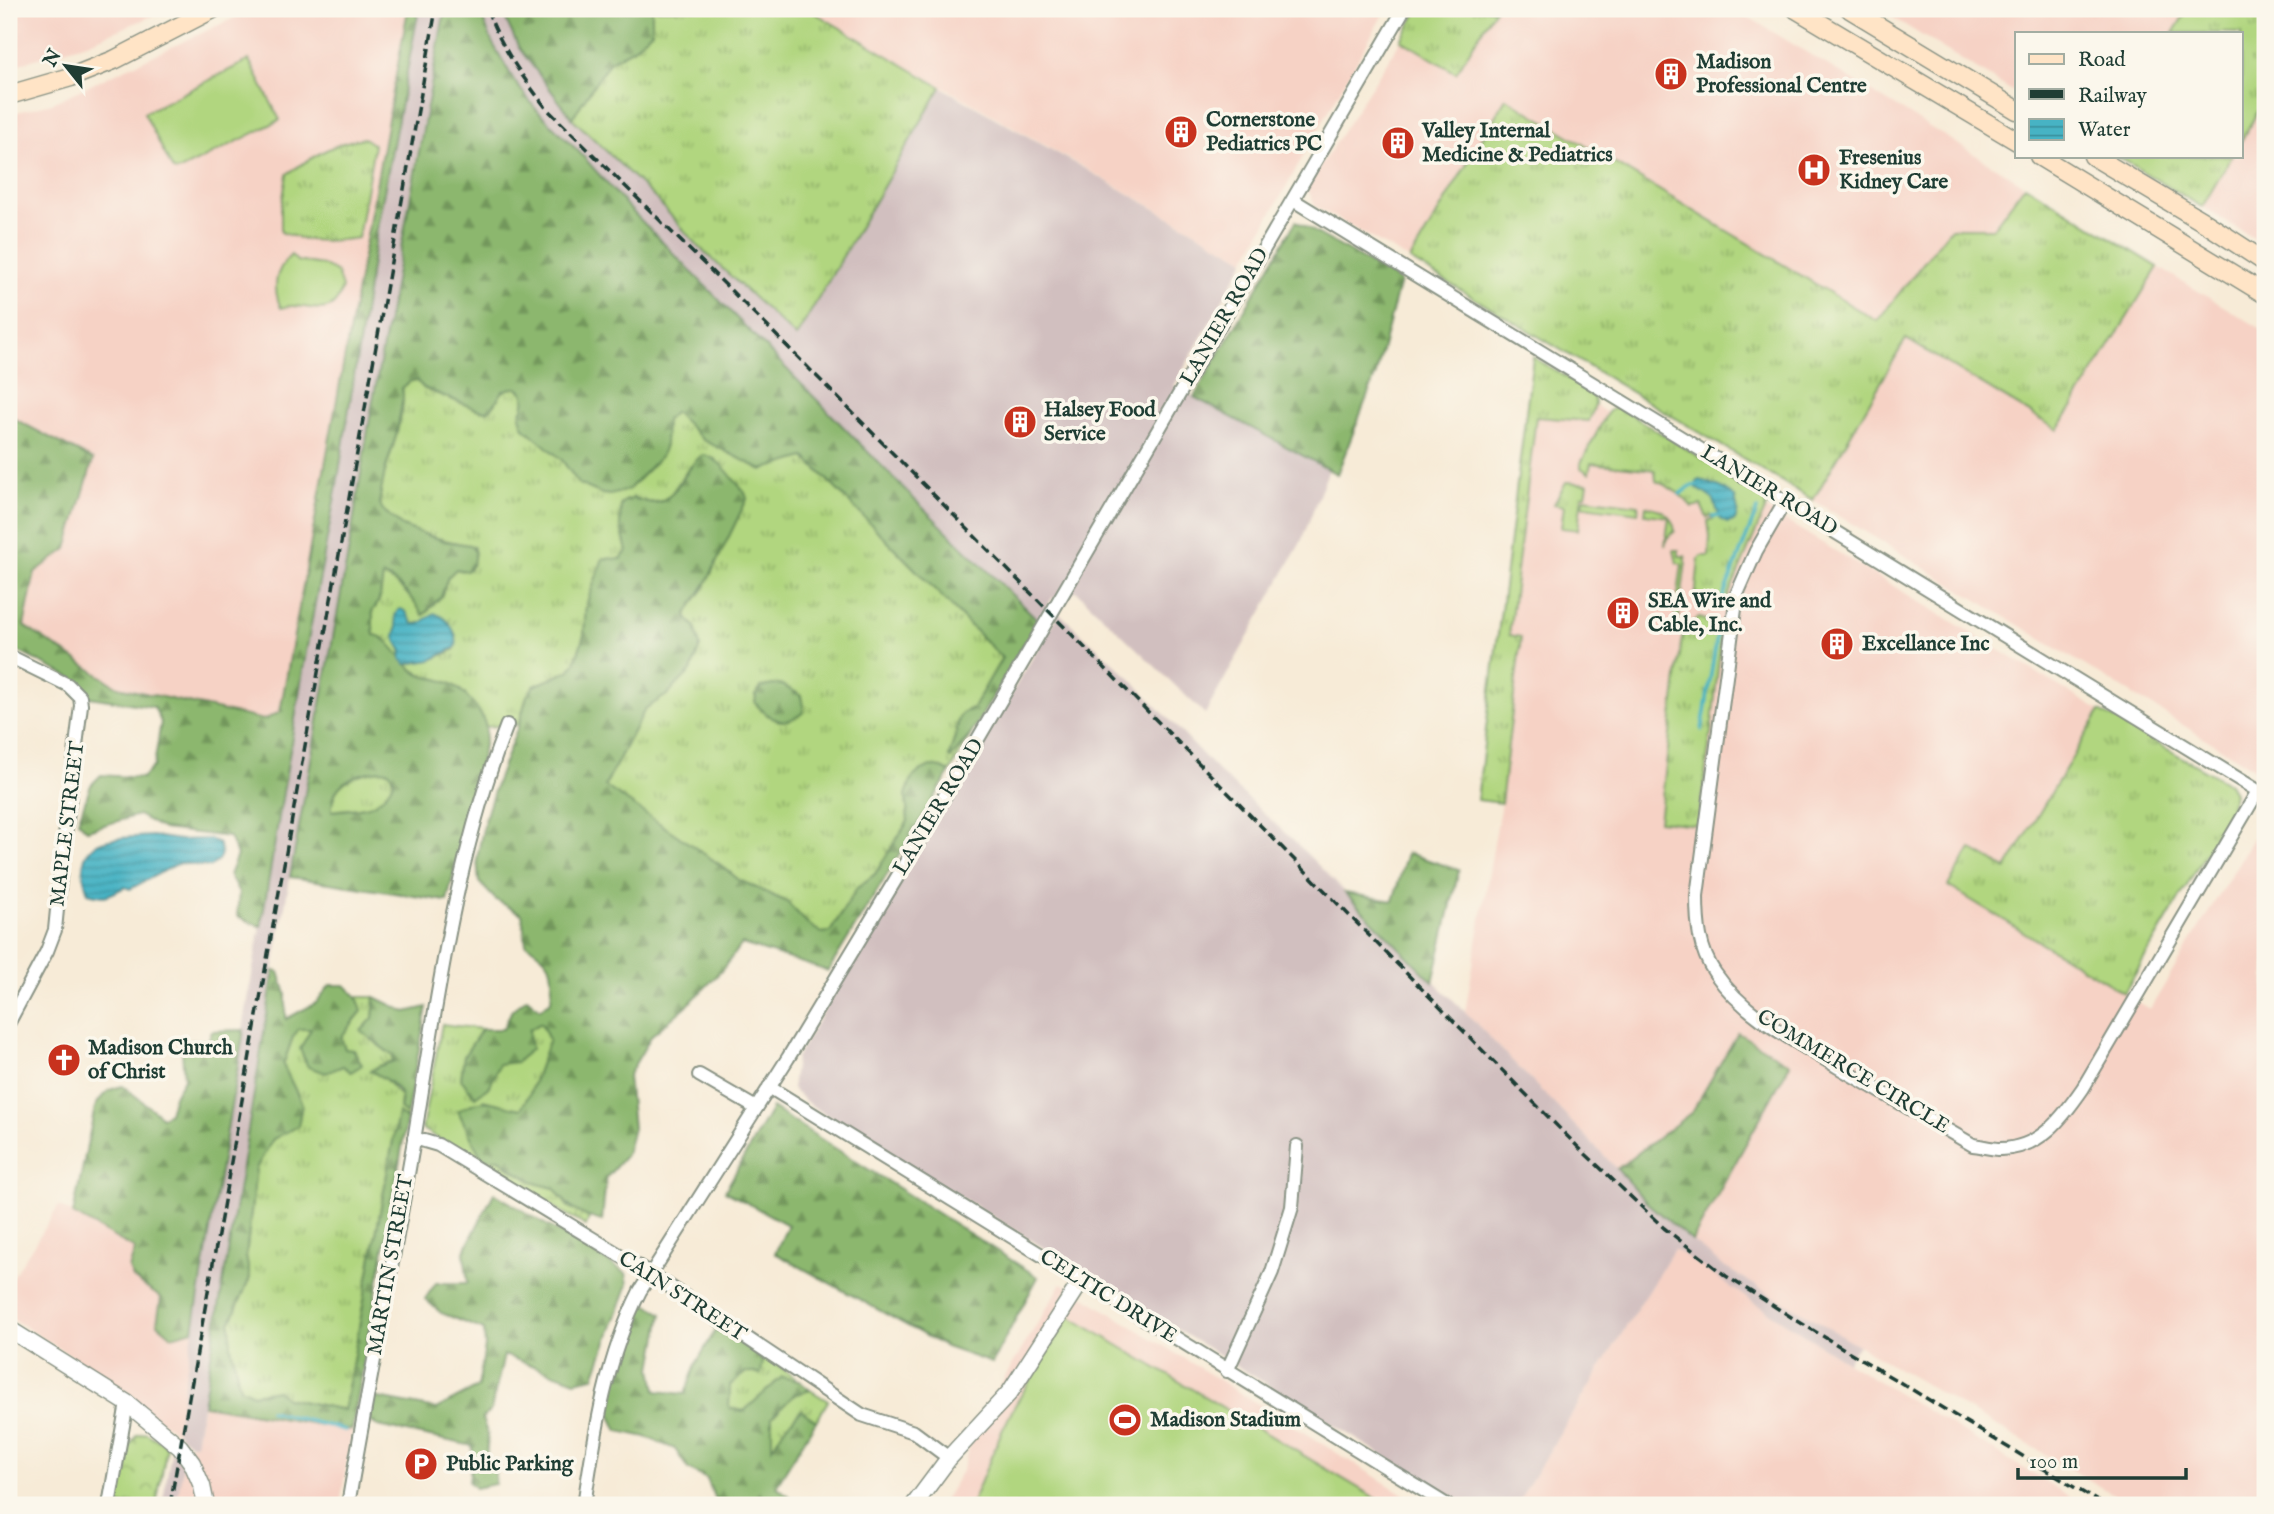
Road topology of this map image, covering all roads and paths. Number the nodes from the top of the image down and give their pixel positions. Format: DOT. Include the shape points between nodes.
graph roads {
  1 [pos="213,9"];
  2 [pos="1404,9"];
  3 [pos="1796,9"];
  4 [pos="1850,9"];
  5 [pos="9,95"];
  6 [pos="2015,109"];
  7 [pos="2015,140"];
  8 [pos="2042,158"];
  9 [pos="2096,158"];
  10 [pos="1293,200"];
  11 [pos="2265,262"];
  12 [pos="2265,294"];
  13 [pos="1785,501"];
  14 [pos="9,656"];
  15 [pos="507,725"];
  16 [pos="2262,793"];
  17 [pos="9,1022"];
  18 [pos="699,1075"];
  19 [pos="769,1087"];
  20 [pos="756,1108"];
  21 [pos="414,1138"];
  22 [pos="1297,1146"];
  23 [pos="651,1274"];
  24 [pos="1082,1280"];
  25 [pos="9,1329"];
  26 [pos="1227,1371"];
  27 [pos="127,1403"];
  28 [pos="948,1458"];
  29 [pos="109,1505"];
  30 [pos="206,1505"];
  31 [pos="348,1505"];
  32 [pos="584,1505"];
  33 [pos="914,1505"];
  34 [pos="1447,1505"];
  1 -- 5 [label="main road" via="71,78"];
  2 -- 10 [label="street"];
  3 -- 7 [label="main road"];
  4 -- 6 [label="main road"];
  8 -- 12 [label="main road"];
  9 -- 11 [label="main road"];
  10 -- 13 [label="street, LANIER ROAD"];
  10 -- 19 [label="street, LANIER ROAD"];
  13 -- 16 [label="street, LANIER ROAD"];
  13 -- 16 [label="street, COMMERCE CIRCLE" via="1737,594 1697,896 1703,950 1715,974 1769,1026 1973,1145 2020,1146 2052,1129 2083,1088"];
  14 -- 17 [label="street, MAPLE STREET" via="68,685 80,697 81,705 55,930"];
  15 -- 21 [label="street, MARTIN STREET" via="478,808 450,930"];
  18 -- 20 [label="street"];
  19 -- 20 [label="street, LANIER ROAD"];
  19 -- 24 [label="street, CELTIC DRIVE"];
  20 -- 23 [label="street, LANIER ROAD"];
  21 -- 23 [label="street, CAIN STREET" via="438,1145"];
  21 -- 31 [label="street, MARTIN STREET"];
  22 -- 26 [label="street" via="1292,1207 1272,1272"];
  23 -- 28 [label="street, CAIN STREET" via="862,1415 914,1432"];
  23 -- 32 [label="street, LANIER ROAD" via="626,1320 607,1378"];
  24 -- 26 [label="street, CELTIC DRIVE"];
  24 -- 28 [label="street" via="1010,1392"];
  25 -- 27 [label="street"];
  26 -- 34 [label="street, CELTIC DRIVE"];
  27 -- 29 [label="street"];
  27 -- 30 [label="street" via="180,1447 192,1463"];
  28 -- 33 [label="street"];
}
